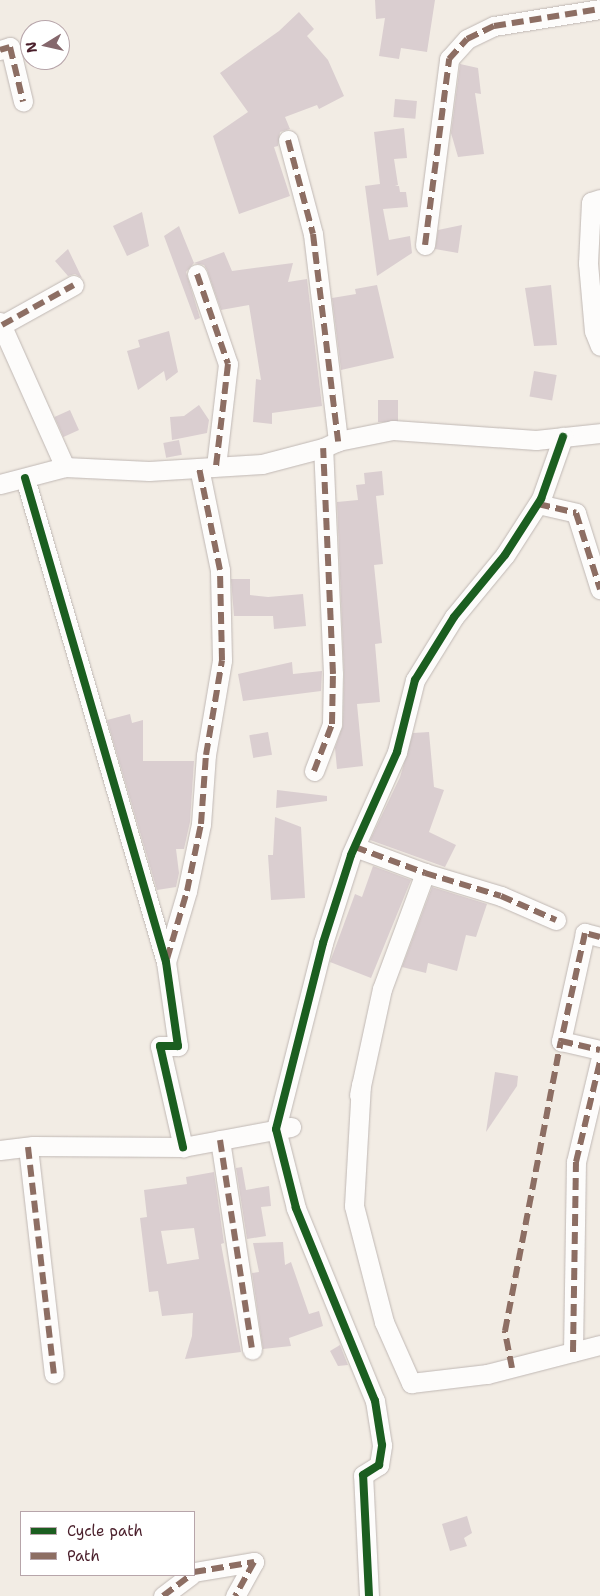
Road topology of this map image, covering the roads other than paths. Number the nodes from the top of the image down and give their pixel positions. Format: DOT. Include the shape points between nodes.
graph roads {
  1 [pos="600,9"];
  2 [pos="0,50"];
  3 [pos="23,101"];
  4 [pos="288,140"];
  5 [pos="600,199"];
  6 [pos="425,245"];
  7 [pos="197,274"];
  8 [pos="74,285"];
  9 [pos="1,323"];
  10 [pos="600,346"];
  11 [pos="600,433"];
  12 [pos="563,437"];
  13 [pos="331,444"];
  14 [pos="65,467"];
  15 [pos="208,467"];
  16 [pos="25,478"];
  17 [pos="0,484"];
  18 [pos="538,504"];
  19 [pos="600,589"];
  20 [pos="314,771"];
  21 [pos="355,847"];
  22 [pos="425,873"];
  23 [pos="556,920"];
  24 [pos="600,937"];
  25 [pos="166,962"];
  26 [pos="600,1050"];
  27 [pos="600,1062"];
  28 [pos="284,1128"];
  29 [pos="220,1140"];
  30 [pos="182,1146"];
  31 [pos="28,1147"];
  32 [pos="0,1150"];
  33 [pos="600,1345"];
  34 [pos="252,1350"];
  35 [pos="573,1352"];
  36 [pos="54,1374"];
  37 [pos="195,1573"];
  38 [pos="189,1576"];
  39 [pos="163,1596"];
  40 [pos="235,1596"];
  41 [pos="369,1596"];
  1 -- 6 [label="street" via="494,26 467,39 448,59"];
  2 -- 3 [label="street" via="10,47"];
  4 -- 13 [label="street" via="313,234"];
  5 -- 10 [label="street" via="591,202 588,263 594,331"];
  7 -- 15 [label="street" via="228,364"];
  8 -- 9 [label="street"];
  9 -- 14 [label="street"];
  11 -- 12 [label="street"];
  12 -- 13 [label="street" via="536,440 393,430"];
  12 -- 18 [label="street"];
  13 -- 15 [label="street" via="262,464"];
  13 -- 20 [label="street" via="332,716"];
  14 -- 15 [label="street" via="149,471"];
  14 -- 16 [label="street"];
  15 -- 25 [label="street" via="220,570 222,660 206,755 201,824 187,891"];
  16 -- 17 [label="street"];
  16 -- 25 [label="street"];
  18 -- 19 [label="street" via="576,513"];
  18 -- 21 [label="street" via="505,555 454,617 415,680 397,752"];
  21 -- 22 [label="street"];
  21 -- 28 [label="street" via="321,952"];
  22 -- 23 [label="street" via="473,886"];
  22 -- 35 [label="street" via="382,989 359,1092 354,1206 384,1322 411,1383 487,1374"];
  24 -- 26 [label="street" via="585,933 561,1041"];
  25 -- 30 [label="street" via="178,1046 160,1046"];
  27 -- 35 [label="street" via="576,1162"];
  28 -- 29 [label="street"];
  28 -- 41 [label="street" via="296,1208 375,1401 382,1445 379,1465 363,1475"];
  29 -- 30 [label="street"];
  29 -- 34 [label="street"];
  30 -- 31 [label="street"];
  31 -- 32 [label="street"];
  31 -- 36 [label="street"];
  33 -- 35 [label="street"];
  37 -- 40 [label="street" via="254,1562"];
  38 -- 39 [label="street"];
}
